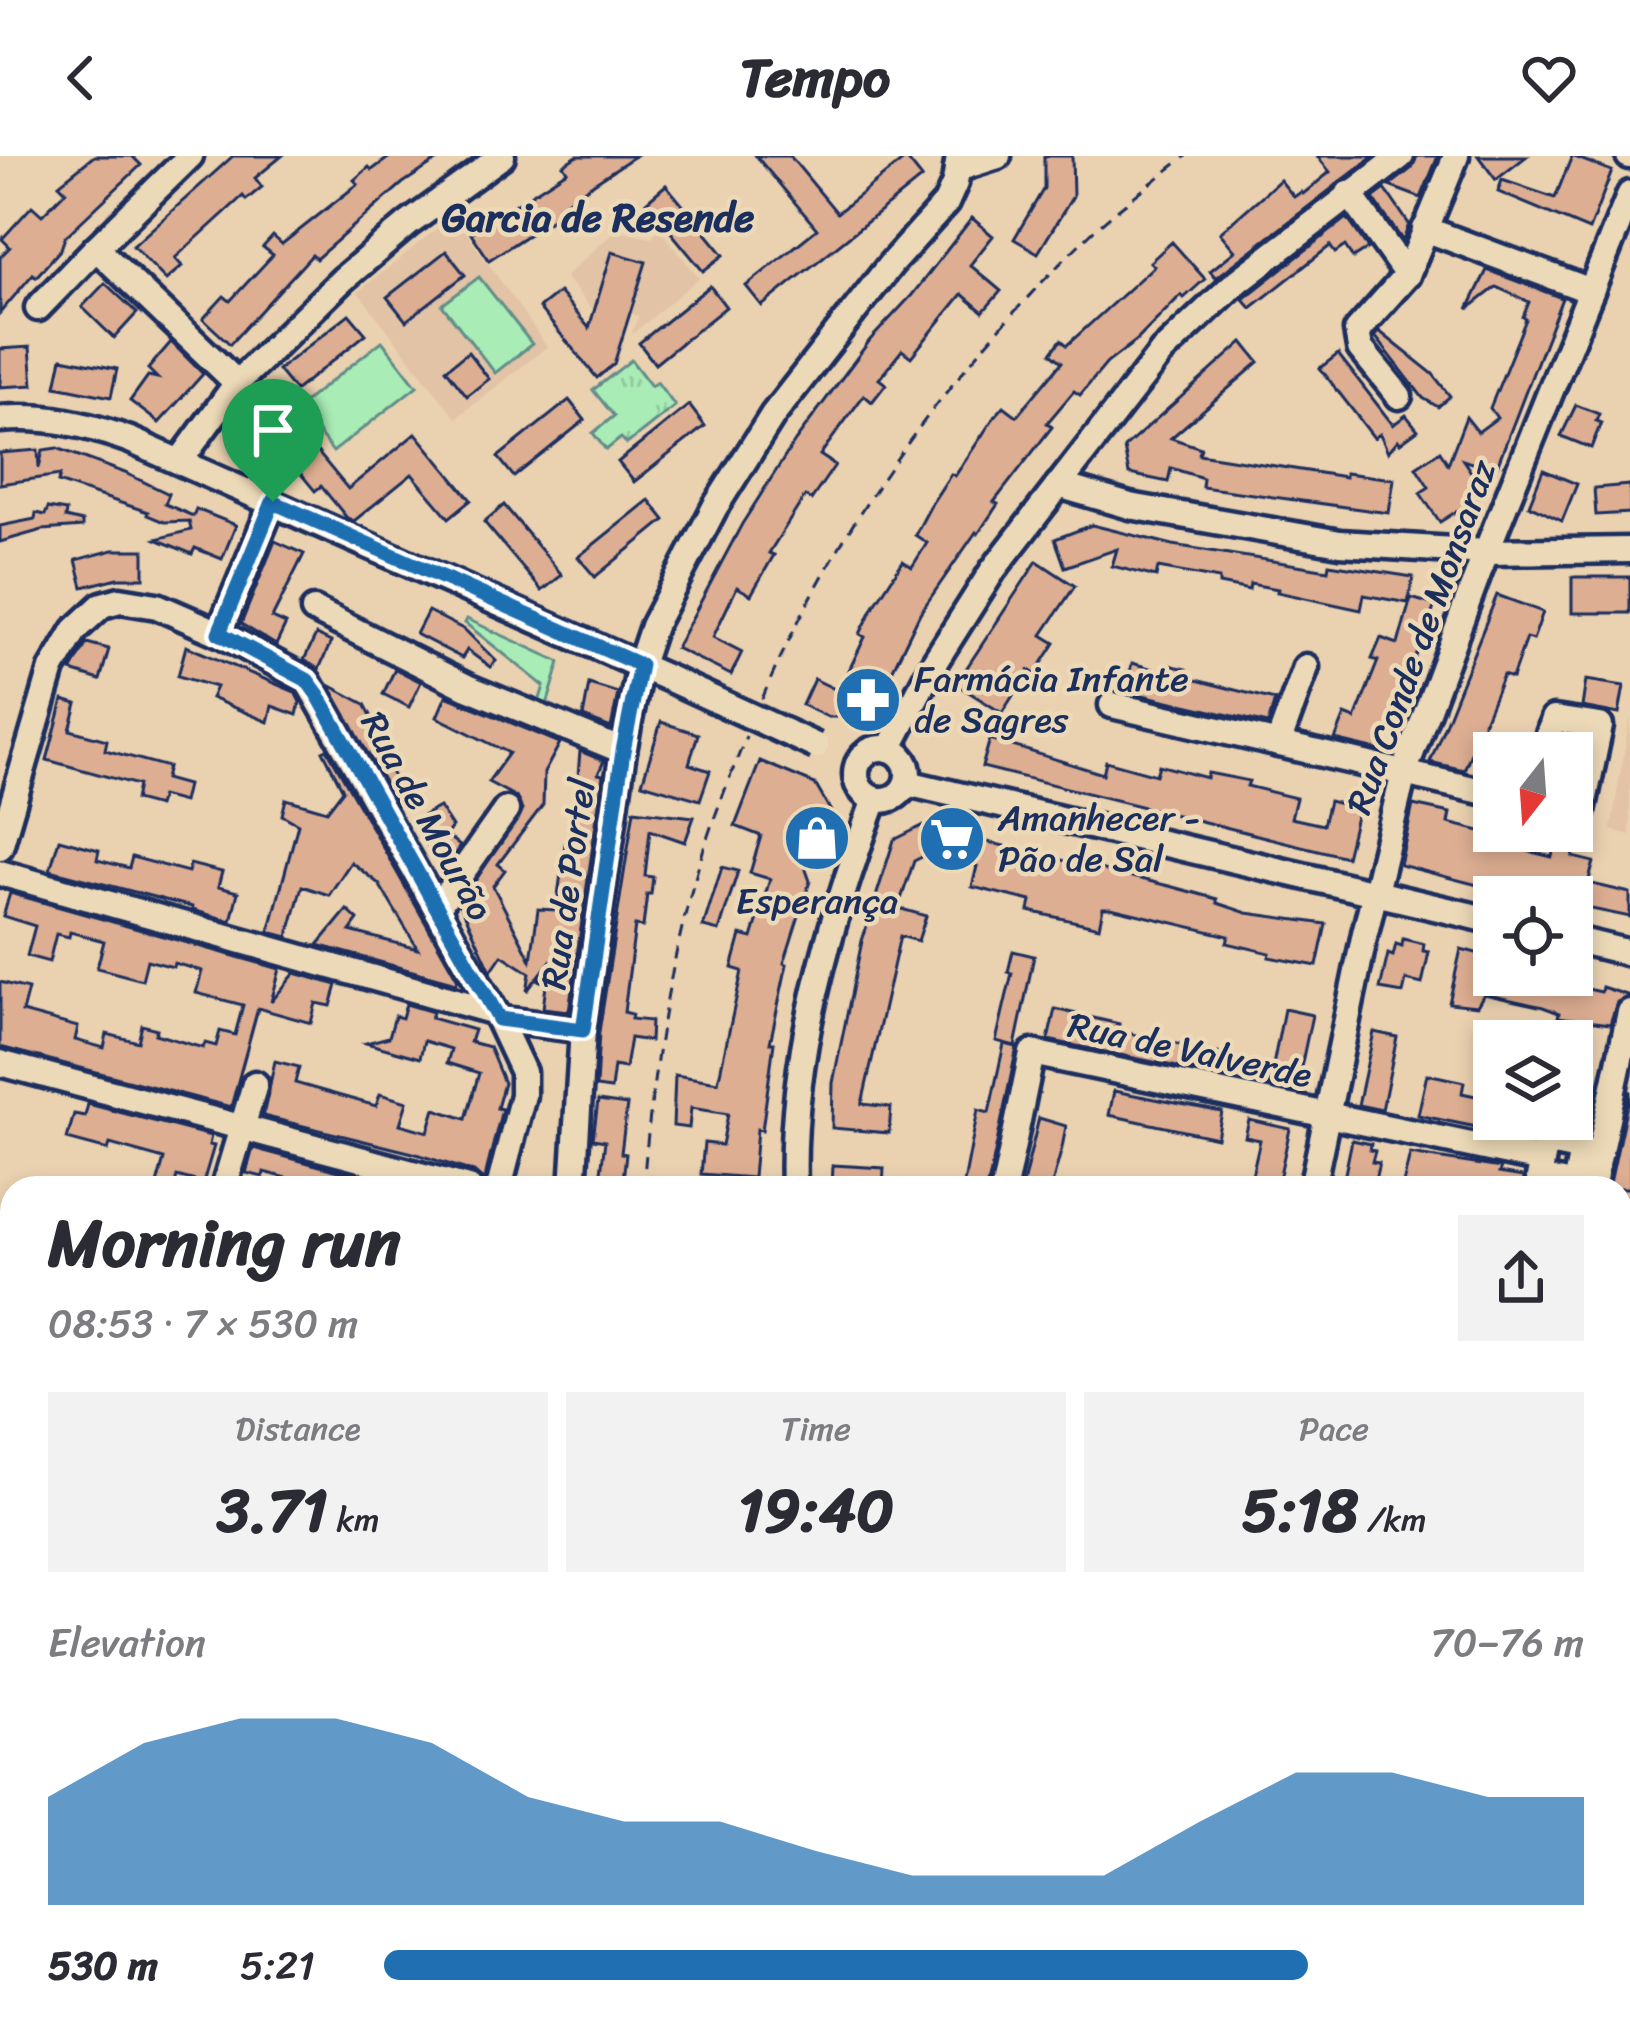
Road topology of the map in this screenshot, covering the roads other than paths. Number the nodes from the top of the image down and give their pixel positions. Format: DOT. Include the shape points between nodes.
graph roads {
  1 [pos="190,156"];
  2 [pos="502,156"];
  3 [pos="998,156"];
  4 [pos="1401,156"];
  5 [pos="1456,156"];
  6 [pos="958,163"];
  7 [pos="1349,193"];
  8 [pos="1630,194"];
  9 [pos="1425,229"];
  10 [pos="1620,246"];
  11 [pos="96,248"];
  12 [pos="1407,275"];
  13 [pos="1591,291"];
  14 [pos="38,308"];
  15 [pos="237,383"];
  16 [pos="1399,396"];
  17 [pos="0,419"];
  18 [pos="180,461"];
  19 [pos="1058,485"];
  20 [pos="273,502"];
  21 [pos="1630,550"];
  22 [pos="1486,552"];
  23 [pos="314,610"];
  24 [pos="219,633"];
  25 [pos="640,665"];
  26 [pos="1306,667"];
  27 [pos="1112,705"];
  28 [pos="1550,732"];
  29 [pos="1278,744"];
  30 [pos="890,749"];
  31 [pos="623,751"];
  32 [pos="1593,759"];
  33 [pos="858,764"];
  34 [pos="1404,773"];
  35 [pos="907,783"];
  36 [pos="1473,789"];
  37 [pos="874,800"];
  38 [pos="506,810"];
  39 [pos="4,817"];
  40 [pos="0,847"];
  41 [pos="0,873"];
  42 [pos="1374,893"];
  43 [pos="437,908"];
  44 [pos="1473,916"];
  45 [pos="1593,945"];
  46 [pos="1630,953"];
  47 [pos="1630,1012"];
  48 [pos="497,1016"];
  49 [pos="583,1030"];
  50 [pos="0,1063"];
  51 [pos="255,1084"];
  52 [pos="1327,1116"];
  53 [pos="241,1127"];
  54 [pos="1543,1160"];
  55 [pos="227,1176"];
  56 [pos="424,1176"];
  57 [pos="502,1176"];
  58 [pos="573,1176"];
  59 [pos="794,1176"];
  60 [pos="1006,1176"];
  61 [pos="1314,1176"];
  62 [pos="1595,1176"];
  1 -- 11 [label="street"];
  2 -- 15 [label="street" via="376,251"];
  3 -- 6 [label="street"];
  4 -- 7 [label="street"];
  5 -- 9 [label="street"];
  6 -- 25 [label="street, Rua de Portel" via="946,203 773,416 715,508"];
  7 -- 12 [label="street"];
  7 -- 19 [label="street" via="1162,352"];
  8 -- 10 [label="street, Rua Conde de Monsaraz"];
  9 -- 12 [label="street"];
  9 -- 13 [label="street"];
  10 -- 13 [label="street, Rua Conde de Monsaraz"];
  11 -- 14 [label="street"];
  11 -- 15 [label="street"];
  12 -- 16 [label="street" via="1357,331 1360,348"];
  13 -- 22 [label="street, Rua Conde de Monsaraz"];
  15 -- 18 [label="street"];
  17 -- 18 [label="street" via="82,423"];
  18 -- 20 [label="street"];
  19 -- 22 [label="street" via="1130,506 1340,543"];
  19 -- 30 [label="street" via="934,663"];
  20 -- 24 [label="street"];
  20 -- 25 [label="street"];
  21 -- 22 [label="street"];
  22 -- 34 [label="street, Rua Conde de Monsaraz"];
  23 -- 31 [label="street, Rua de Portel" via="467,687"];
  24 -- 39 [label="street, Rua de Mourão" via="138,601 88,615 52,669"];
  24 -- 43 [label="street, Rua de Mourão" via="307,680"];
  25 -- 31 [label="street, Rua de Portel"];
  25 -- 33 [label="street, bridge"];
  26 -- 29 [label="street"];
  27 -- 29 [label="street"];
  28 -- 32 [label="street" via="1554,719 1600,726"];
  29 -- 34 [label="street"];
  30 -- 33 [label="street" via="871,751"];
  30 -- 35 [label="street" via="907,766"];
  31 -- 49 [label="street, Rua de Portel"];
  33 -- 37 [label="street" via="858,785"];
  34 -- 36 [label="street"];
  34 -- 42 [label="street, Rua Conde de Monsaraz"];
  35 -- 37 [label="street" via="890,800"];
  35 -- 42 [label="street"];
  37 -- 59 [label="street" via="819,982"];
  38 -- 43 [label="street"];
  39 -- 40 [label="street, Rua de Mourão"];
  41 -- 48 [label="street"];
  42 -- 44 [label="street"];
  42 -- 52 [label="street, Rua Conde de Monsaraz"];
  43 -- 48 [label="street, Rua de Mourão"];
  45 -- 46 [label="street"];
  47 -- 62 [label="street"];
  48 -- 49 [label="street"];
  48 -- 57 [label="street, Rua de Mourão" via="524,1084"];
  49 -- 58 [label="street, Rua de Portel"];
  50 -- 53 [label="street"];
  51 -- 53 [label="street"];
  52 -- 54 [label="street"];
  52 -- 60 [label="street, Rua de Valverde" via="1032,1053"];
  52 -- 61 [label="street, Rua Conde de Monsaraz"];
  53 -- 55 [label="street"];
  53 -- 56 [label="street"];
}
